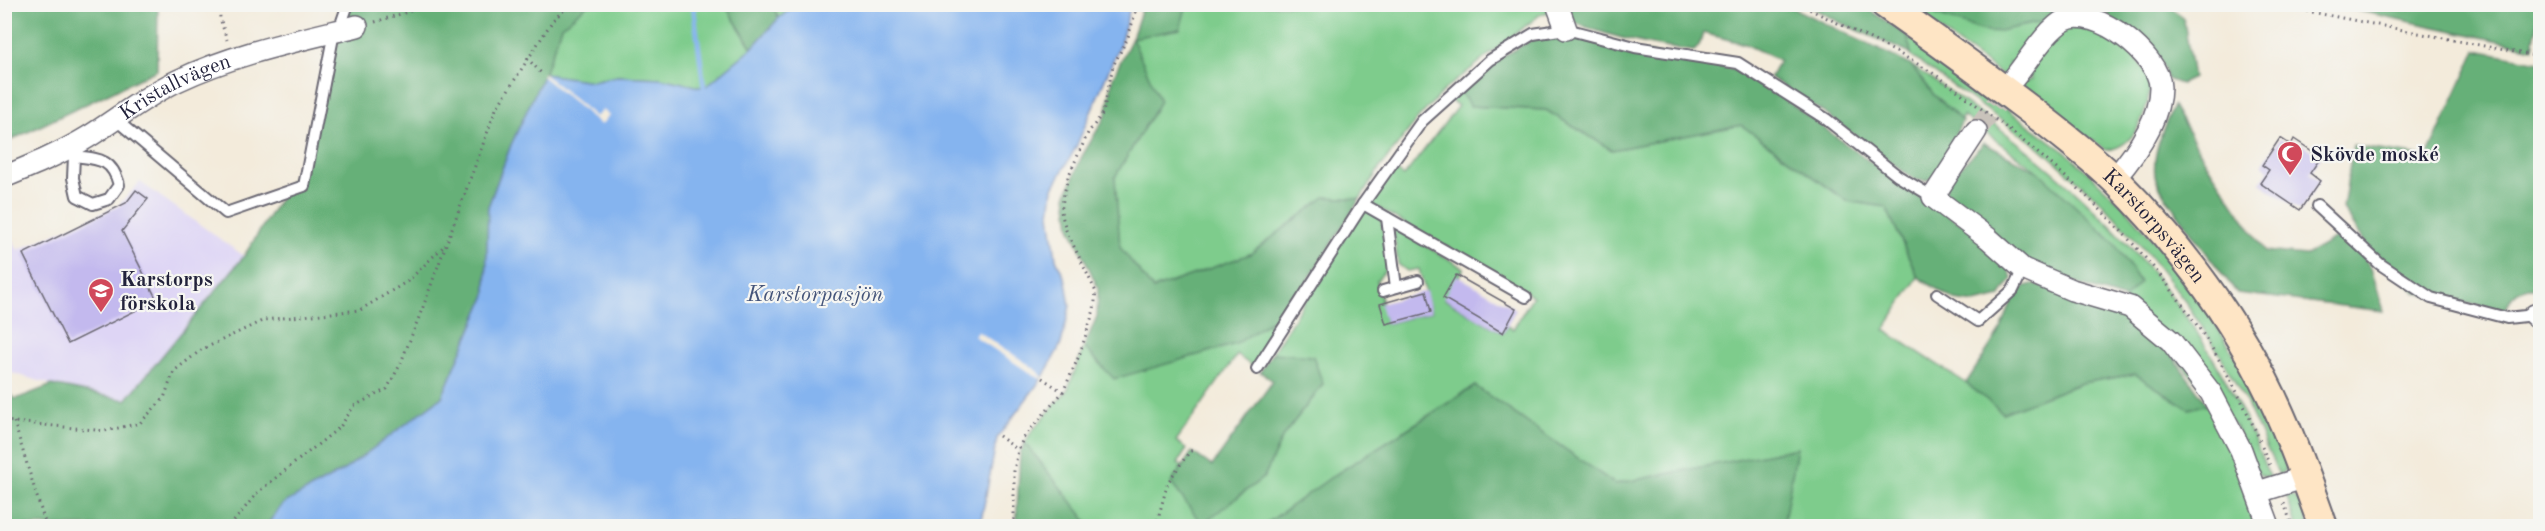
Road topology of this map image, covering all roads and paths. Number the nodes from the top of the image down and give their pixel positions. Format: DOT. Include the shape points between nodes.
graph roads {
  1 [pos="219,4"];
  2 [pos="348,4"];
  3 [pos="433,4"];
  4 [pos="571,4"];
  5 [pos="1138,4"];
  6 [pos="1557,4"];
  7 [pos="1799,4"];
  8 [pos="1885,4"];
  9 [pos="2271,4"];
  10 [pos="2086,11"];
  11 [pos="1566,28"];
  12 [pos="343,29"];
  13 [pos="2541,57"];
  14 [pos="527,58"];
  15 [pos="233,59"];
  16 [pos="543,75"];
  17 [pos="2014,78"];
  18 [pos="115,119"];
  19 [pos="1976,131"];
  20 [pos="71,152"];
  21 [pos="4,177"];
  22 [pos="2114,179"];
  23 [pos="1933,198"];
  24 [pos="1363,204"];
  25 [pos="2317,206"];
  26 [pos="1387,218"];
  27 [pos="445,245"];
  28 [pos="2023,268"];
  29 [pos="1418,281"];
  30 [pos="1396,287"];
  31 [pos="1383,291"];
  32 [pos="1936,294"];
  33 [pos="1526,297"];
  34 [pos="2538,317"];
  35 [pos="1257,369"];
  36 [pos="1042,378"];
  37 [pos="1063,392"];
  38 [pos="4,421"];
  39 [pos="14,422"];
  40 [pos="999,436"];
  41 [pos="1018,450"];
  42 [pos="1196,450"];
  43 [pos="2306,477"];
  44 [pos="2279,486"];
  45 [pos="2258,492"];
  46 [pos="46,526"];
  47 [pos="230,526"];
  48 [pos="1014,526"];
  49 [pos="1156,526"];
  50 [pos="2269,526"];
  51 [pos="2292,526"];
  52 [pos="2323,526"];
  1 -- 15 [label="path"];
  2 -- 12 [label="lane"];
  3 -- 12 [label="path"];
  4 -- 14 [label="path" via="553,20"];
  5 -- 37 [label="path" via="1128,37 1113,66 1103,113 1088,133 1064,194 1061,212 1066,230 1096,292 1089,329"];
  6 -- 11 [label="street"];
  7 -- 44 [label="path" via="1922,66 2025,142 2090,197 2141,251 2216,355 2252,422"];
  8 -- 22 [label="main road, Karstorpsvägen" via="2053,127"];
  9 -- 13 [label="path"];
  10 -- 17 [label="street" via="2054,28"];
  10 -- 22 [label="street" via="2139,49 2159,76 2159,98 2149,128"];
  11 -- 23 [label="lane" via="1635,47 1738,63 1826,118 1898,176"];
  11 -- 24 [label="lane" via="1533,34 1468,77 1422,121"];
  12 -- 15 [label="street, Kristallvägen"];
  12 -- 18 [label="lane" via="304,186 226,213"];
  14 -- 16 [label="path"];
  14 -- 27 [label="path" via="496,110"];
  15 -- 18 [label="street, Kristallvägen" via="176,81"];
  18 -- 20 [label="street, Kristallvägen"];
  19 -- 23 [label="street"];
  20 -- 20 [label="lane" via="77,196 93,204 109,199 119,185 115,171 100,159"];
  20 -- 21 [label="street, Kristallvägen"];
  22 -- 43 [label="main road, Karstorpsvägen" via="2169,239 2216,301 2264,381"];
  23 -- 28 [label="street"];
  24 -- 26 [label="lane"];
  24 -- 35 [label="lane"];
  25 -- 34 [label="lane" via="2380,264 2431,298 2507,318"];
  26 -- 30 [label="lane"];
  26 -- 33 [label="lane"];
  27 -- 39 [label="path" via="408,281 360,310 264,320 201,350 174,371 164,398 140,423 105,431"];
  27 -- 47 [label="path" via="387,389 354,406 339,427 258,492"];
  28 -- 32 [label="lane" via="2013,290 1978,321"];
  28 -- 45 [label="street" via="2072,290 2130,307 2171,341 2211,393"];
  29 -- 30 [label="lane"];
  30 -- 31 [label="lane"];
  36 -- 37 [label="path"];
  37 -- 41 [label="path" via="1024,437"];
  38 -- 39 [label="path"];
  39 -- 46 [label="path"];
  40 -- 41 [label="path"];
  41 -- 48 [label="path"];
  42 -- 49 [label="path" via="1190,451 1168,482"];
  43 -- 44 [label="street"];
  43 -- 52 [label="main road, Karstorpsvägen"];
  44 -- 45 [label="street"];
  44 -- 51 [label="path"];
  45 -- 50 [label="street"];
}
